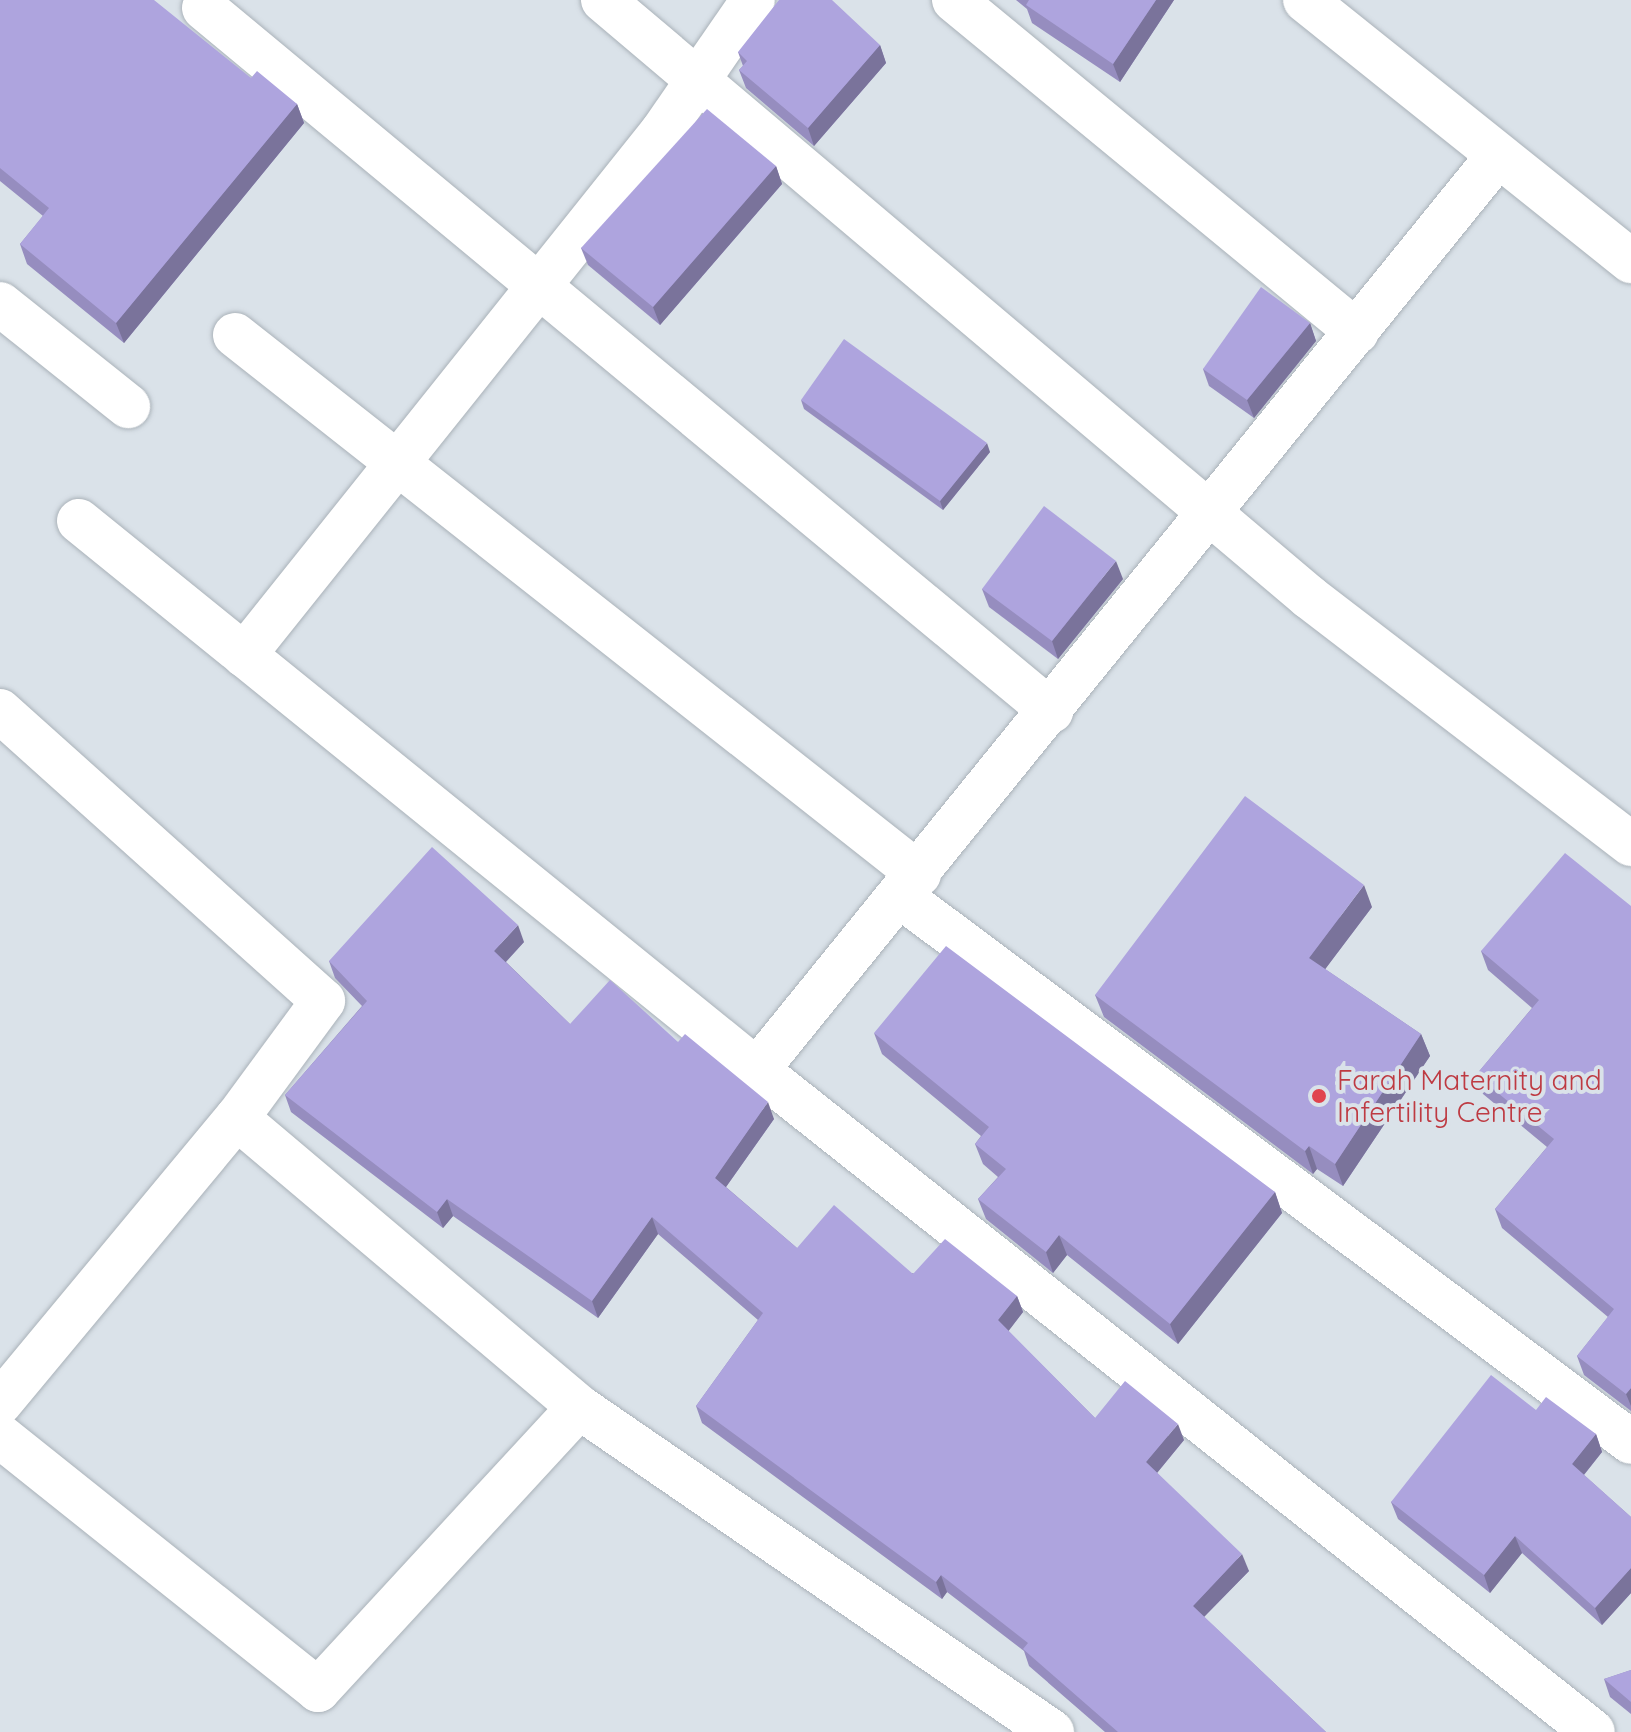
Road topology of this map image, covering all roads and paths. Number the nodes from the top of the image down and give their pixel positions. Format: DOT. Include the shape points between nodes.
graph roads {
  1 [pos="603,0"];
  2 [pos="753,0"];
  3 [pos="954,0"];
  4 [pos="1305,0"];
  5 [pos="204,8"];
  6 [pos="694,78"];
  7 [pos="1497,157"];
  8 [pos="1631,261"];
  9 [pos="536,284"];
  10 [pos="0,304"];
  11 [pos="1357,332"];
  12 [pos="235,335"];
  13 [pos="128,406"];
  14 [pos="396,462"];
  15 [pos="1212,513"];
  16 [pos="79,521"];
  17 [pos="244,655"];
  18 [pos="0,711"];
  19 [pos="1051,711"];
  20 [pos="1631,844"];
  21 [pos="910,885"];
  22 [pos="757,1070"];
  23 [pos="237,1118"];
  24 [pos="0,1403"];
  25 [pos="579,1407"];
  26 [pos="0,1436"];
  27 [pos="1631,1442"];
  28 [pos="1052,1732"];
  29 [pos="1593,1732"];
  1 -- 6 [label="street"];
  2 -- 6 [label="street"];
  3 -- 11 [label="street"];
  4 -- 7 [label="street"];
  5 -- 9 [label="street"];
  6 -- 9 [label="street" via="662,132"];
  6 -- 15 [label="street"];
  7 -- 8 [label="street"];
  7 -- 11 [label="street"];
  9 -- 14 [label="street"];
  9 -- 19 [label="street"];
  10 -- 13 [label="street"];
  11 -- 15 [label="street"];
  12 -- 14 [label="street"];
  14 -- 17 [label="street"];
  14 -- 21 [label="street"];
  15 -- 19 [label="street"];
  15 -- 20 [label="street"];
  16 -- 17 [label="street"];
  17 -- 22 [label="street"];
  18 -- 23 [label="street" via="323,1001"];
  19 -- 21 [label="street"];
  21 -- 22 [label="street"];
  21 -- 27 [label="street"];
  22 -- 29 [label="street"];
  23 -- 24 [label="street"];
  23 -- 25 [label="street"];
  25 -- 26 [label="street" via="318,1690"];
  25 -- 28 [label="street"];
}
